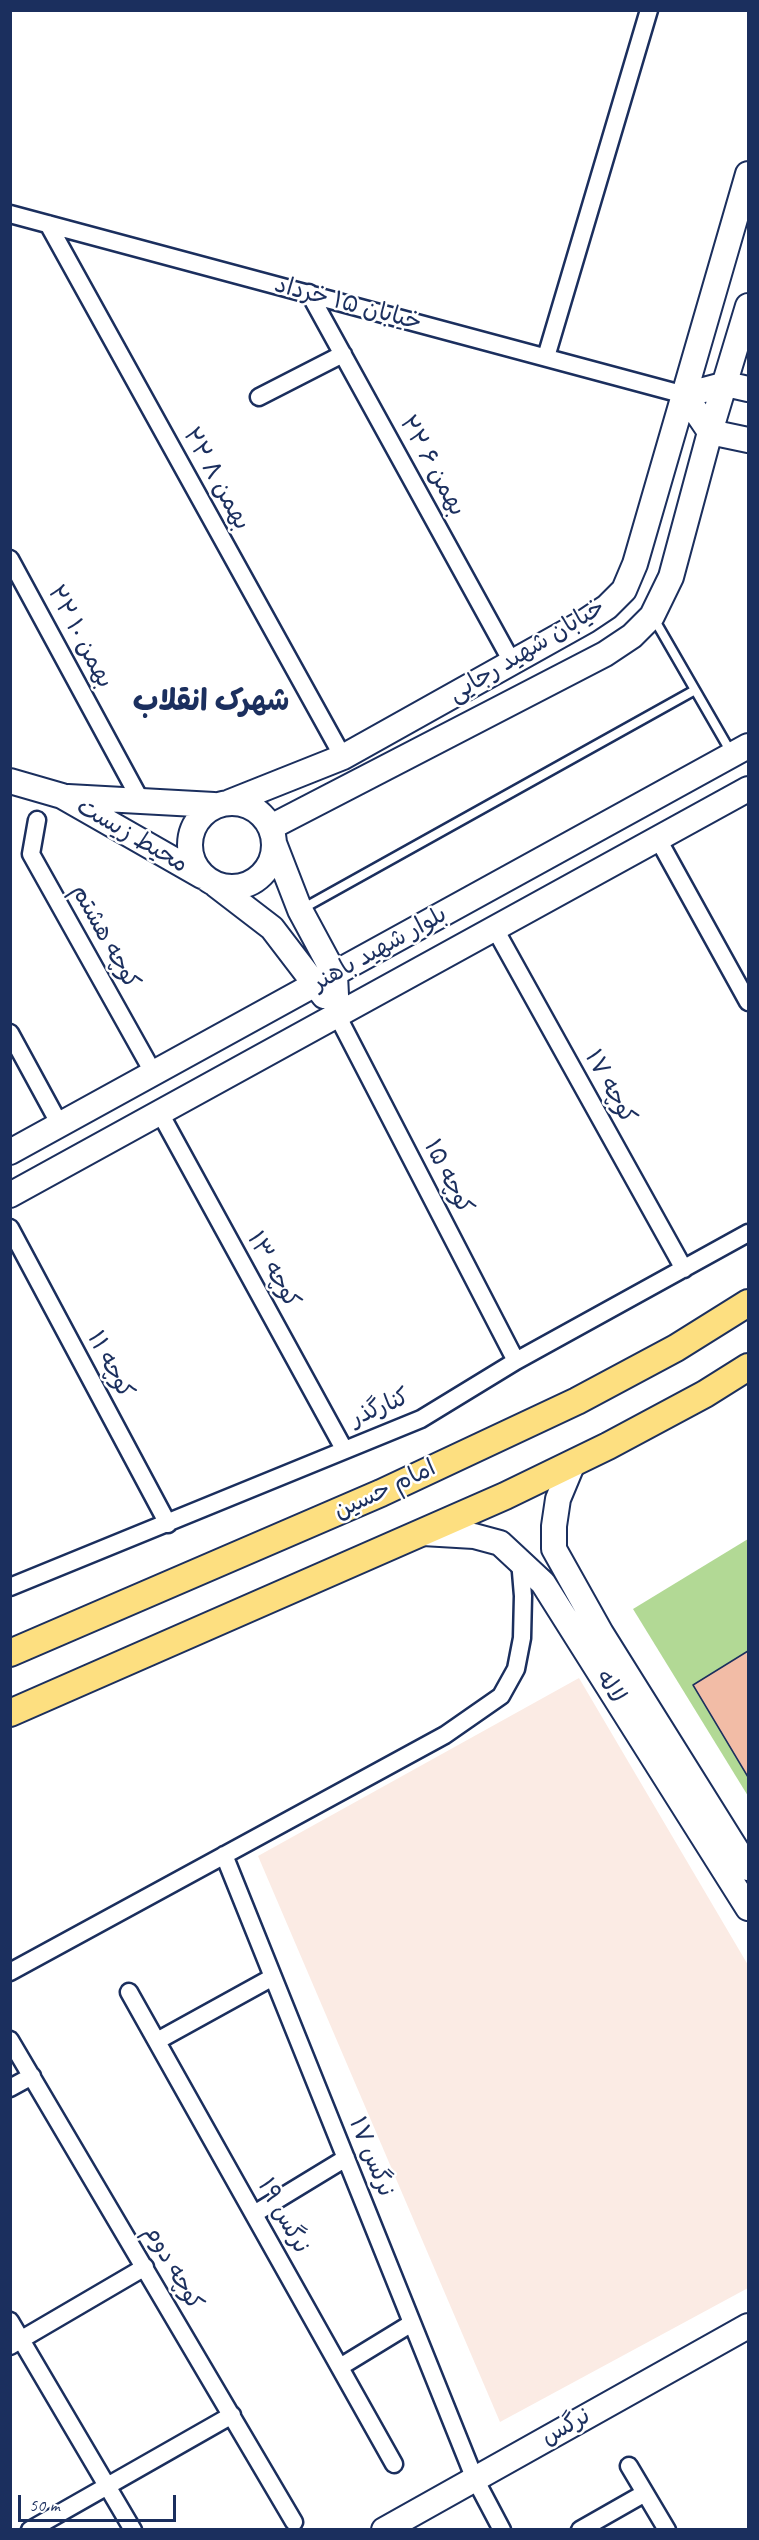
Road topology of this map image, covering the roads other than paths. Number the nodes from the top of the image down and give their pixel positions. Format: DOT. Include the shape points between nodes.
graph roads {
  1 [pos="649,10"];
  2 [pos="748,174"];
  3 [pos="10,214"];
  4 [pos="48,224"];
  5 [pos="309,293"];
  6 [pos="748,306"];
  7 [pos="343,354"];
  8 [pos="546,357"];
  9 [pos="737,387"];
  10 [pos="685,395"];
  11 [pos="260,397"];
  12 [pos="710,432"];
  13 [pos="748,440"];
  14 [pos="10,559"];
  15 [pos="652,616"];
  16 [pos="512,662"];
  17 [pos="695,690"];
  18 [pos="740,750"];
  19 [pos="343,757"];
  20 [pos="10,781"];
  21 [pos="748,789"];
  22 [pos="62,796"];
  23 [pos="141,801"];
  24 [pos="222,803"];
  25 [pos="38,820"];
  26 [pos="272,835"];
  27 [pos="658,839"];
  28 [pos="209,880"];
  29 [pos="300,910"];
  30 [pos="495,929"];
  31 [pos="325,979"];
  32 [pos="748,1002"];
  33 [pos="337,1015"];
  34 [pos="10,1033"];
  35 [pos="154,1074"];
  36 [pos="160,1113"];
  37 [pos="60,1125"];
  38 [pos="10,1152"];
  39 [pos="10,1196"];
  40 [pos="10,1228"];
  41 [pos="748,1233"];
  42 [pos="684,1269"];
  43 [pos="748,1303"];
  44 [pos="516,1361"];
  45 [pos="748,1368"];
  46 [pos="344,1449"];
  47 [pos="573,1463"];
  48 [pos="168,1524"];
  49 [pos="423,1533"];
  50 [pos="554,1549"];
  51 [pos="520,1560"];
  52 [pos="10,1587"];
  53 [pos="10,1653"];
  54 [pos="10,1713"];
  55 [pos="224,1855"];
  56 [pos="748,1868"];
  57 [pos="748,1908"];
  58 [pos="10,1972"];
  59 [pos="273,1977"];
  60 [pos="129,1992"];
  61 [pos="10,2040"];
  62 [pos="156,2041"];
  63 [pos="32,2076"];
  64 [pos="10,2088"];
  65 [pos="346,2158"];
  66 [pos="254,2214"];
  67 [pos="145,2267"];
  68 [pos="10,2321"];
  69 [pos="412,2323"];
  70 [pos="748,2326"];
  71 [pos="16,2343"];
  72 [pos="340,2367"];
  73 [pos="232,2415"];
  74 [pos="394,2464"];
  75 [pos="629,2466"];
  76 [pos="474,2477"];
  77 [pos="106,2485"];
  78 [pos="645,2493"];
  79 [pos="294,2522"];
  80 [pos="30,2529"];
  81 [pos="132,2529"];
  82 [pos="384,2529"];
  83 [pos="502,2529"];
  84 [pos="580,2529"];
  85 [pos="667,2529"];
  1 -- 8 [label="street"];
  2 -- 10 [label="street, خیابان شهید رجایی"];
  3 -- 4 [label="street, خیابان ۱۵ خرداد"];
  4 -- 5 [label="street, خیابان ۱۵ خرداد"];
  4 -- 19 [label="street, ۲۲ بهمن ۸"];
  5 -- 7 [label="street, ۲۲ بهمن ۶"];
  5 -- 8 [label="street, خیابان ۱۵ خرداد"];
  6 -- 9 [label="street, خیابان شهید رجایی"];
  7 -- 11 [label="street"];
  7 -- 16 [label="street, ۲۲ بهمن ۶"];
  8 -- 10 [label="street, خیابان ۱۵ خرداد"];
  9 -- 10 [label="street"];
  9 -- 12 [label="street, خیابان شهید رجایی"];
  10 -- 12 [label="street"];
  10 -- 16 [label="street, خیابان شهید رجایی" via="636,564 624,590 607,607"];
  12 -- 13 [label="street"];
  12 -- 15 [label="street, خیابان شهید رجایی" via="671,577"];
  14 -- 23 [label="street, ۲۲ بهمن ۱۰"];
  15 -- 17 [label="lane"];
  15 -- 26 [label="street, خیابان شهید رجایی" via="605,654"];
  16 -- 19 [label="street, خیابان شهید رجایی"];
  17 -- 18 [label="lane"];
  17 -- 29 [label="lane"];
  18 -- 31 [label="street, بلوار شهید باهنر"];
  19 -- 24 [label="street, خیابان شهید رجایی"];
  20 -- 22 [label="street, محیط زیست"];
  21 -- 27 [label="street, بلوار شهید باهنر"];
  22 -- 23 [label="street, محیط زیست"];
  22 -- 28 [label="street, محیط زیست"];
  23 -- 24 [label="street, محیط زیست"];
  24 -- 26 [label="street" via="247,804 261,813"];
  24 -- 28 [label="street" via="200,815 189,846 192,862"];
  25 -- 35 [label="street, کوچه هشتم" via="31,854"];
  26 -- 28 [label="street" via="272,860 263,874 249,884 233,887"];
  26 -- 29 [label="street"];
  27 -- 30 [label="street, بلوار شهید باهنر"];
  27 -- 32 [label="street"];
  28 -- 31 [label="street, محیط زیست" via="272,928"];
  29 -- 31 [label="street"];
  30 -- 33 [label="street, بلوار شهید باهنر"];
  30 -- 42 [label="street, کوچه ۱۷"];
  31 -- 33 [label="street"];
  31 -- 35 [label="street, بلوار شهید باهنر"];
  33 -- 36 [label="street, بلوار شهید باهنر"];
  33 -- 44 [label="street, کوچه ۱۵"];
  34 -- 37 [label="street"];
  35 -- 37 [label="street, بلوار شهید باهنر"];
  36 -- 39 [label="street, بلوار شهید باهنر"];
  36 -- 46 [label="street, کوچه ۱۳"];
  37 -- 38 [label="street, بلوار شهید باهنر"];
  40 -- 48 [label="street, کوچه ۱۱"];
  41 -- 42 [label="street, کنارگذر"];
  42 -- 44 [label="street, کنارگذر"];
  43 -- 53 [label="main road, امام حسین" via="676,1348 577,1401 381,1493"];
  44 -- 46 [label="street, کنارگذر" via="421,1419"];
  45 -- 47 [label="main road"];
  46 -- 48 [label="street, کنارگذر"];
  47 -- 49 [label="main road"];
  47 -- 50 [label="street" via="558,1499"];
  48 -- 52 [label="street, کنارگذر"];
  49 -- 51 [label="street, لاله" via="474,1536 501,1543"];
  49 -- 54 [label="main road"];
  50 -- 51 [label="street" via="544,1543 535,1545"];
  50 -- 56 [label="street, لاله" via="601,1633"];
  51 -- 55 [label="street" via="522,1638 516,1669 501,1696 446,1735"];
  51 -- 57 [label="street, لاله" via="543,1583"];
  55 -- 58 [label="street"];
  55 -- 59 [label="street, نرگس ۱۷"];
  59 -- 62 [label="street"];
  59 -- 65 [label="street, نرگس ۱۷"];
  60 -- 62 [label="street, نرگس ۱۹"];
  61 -- 63 [label="street, کوچه دوم"];
  62 -- 66 [label="street, نرگس ۱۹"];
  63 -- 64 [label="street"];
  63 -- 67 [label="street, کوچه دوم"];
  65 -- 66 [label="street"];
  65 -- 69 [label="street, نرگس ۱۷"];
  66 -- 72 [label="street, نرگس ۱۹"];
  67 -- 71 [label="street"];
  67 -- 73 [label="street, کوچه دوم"];
  68 -- 71 [label="street"];
  69 -- 72 [label="street"];
  69 -- 76 [label="street, نرگس ۱۷"];
  70 -- 76 [label="street, نرگس"];
  71 -- 77 [label="street"];
  72 -- 74 [label="street, نرگس ۱۹"];
  73 -- 77 [label="street"];
  73 -- 79 [label="street, کوچه دوم"];
  75 -- 78 [label="street"];
  76 -- 82 [label="street, نرگس"];
  76 -- 83 [label="street, نرگس ۱۷"];
  77 -- 80 [label="street"];
  77 -- 81 [label="street"];
  78 -- 84 [label="street"];
  78 -- 85 [label="street"];
}
